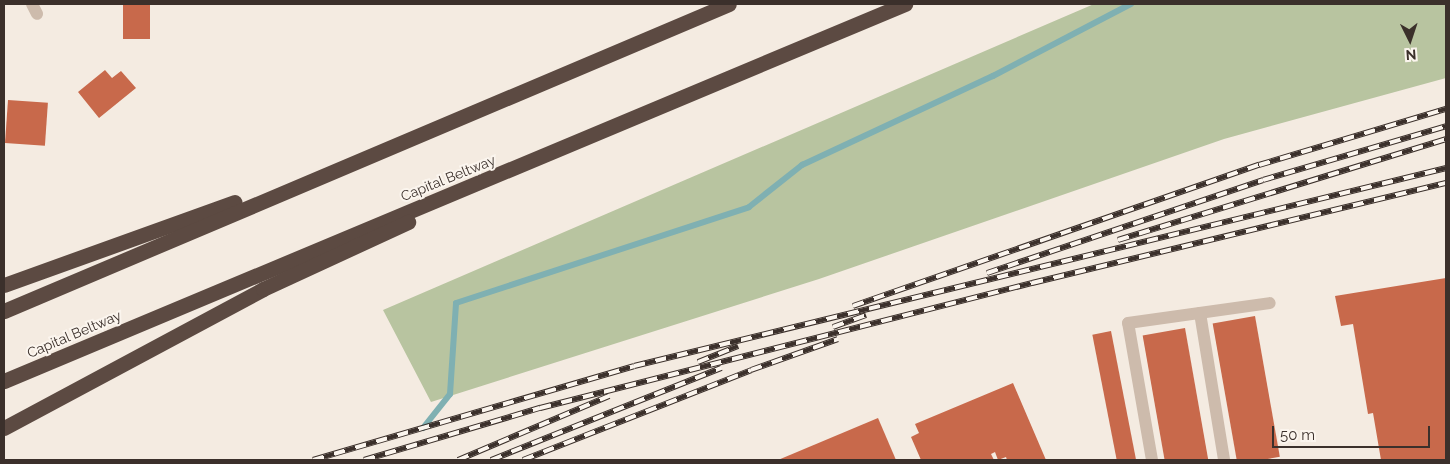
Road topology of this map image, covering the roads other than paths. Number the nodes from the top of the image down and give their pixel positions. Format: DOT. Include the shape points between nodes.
graph roads {
  1 [pos="729,4"];
  2 [pos="904,4"];
  3 [pos="629,120"];
  4 [pos="387,147"];
  5 [pos="4,285"];
  6 [pos="1270,303"];
  7 [pos="4,311"];
  8 [pos="1200,313"];
  9 [pos="4,381"];
  10 [pos="4,428"];
  11 [pos="1152,460"];
  12 [pos="1224,460"];
  1 -- 4 [label="highway"];
  2 -- 3 [label="highway, Capital Beltway"];
  3 -- 9 [label="highway, Capital Beltway"];
  3 -- 10 [label="highway" via="263,289"];
  4 -- 5 [label="highway"];
  4 -- 7 [label="highway"];
  6 -- 8 [label="lane"];
  8 -- 11 [label="lane" via="1128,324"];
  8 -- 12 [label="lane"];
}
